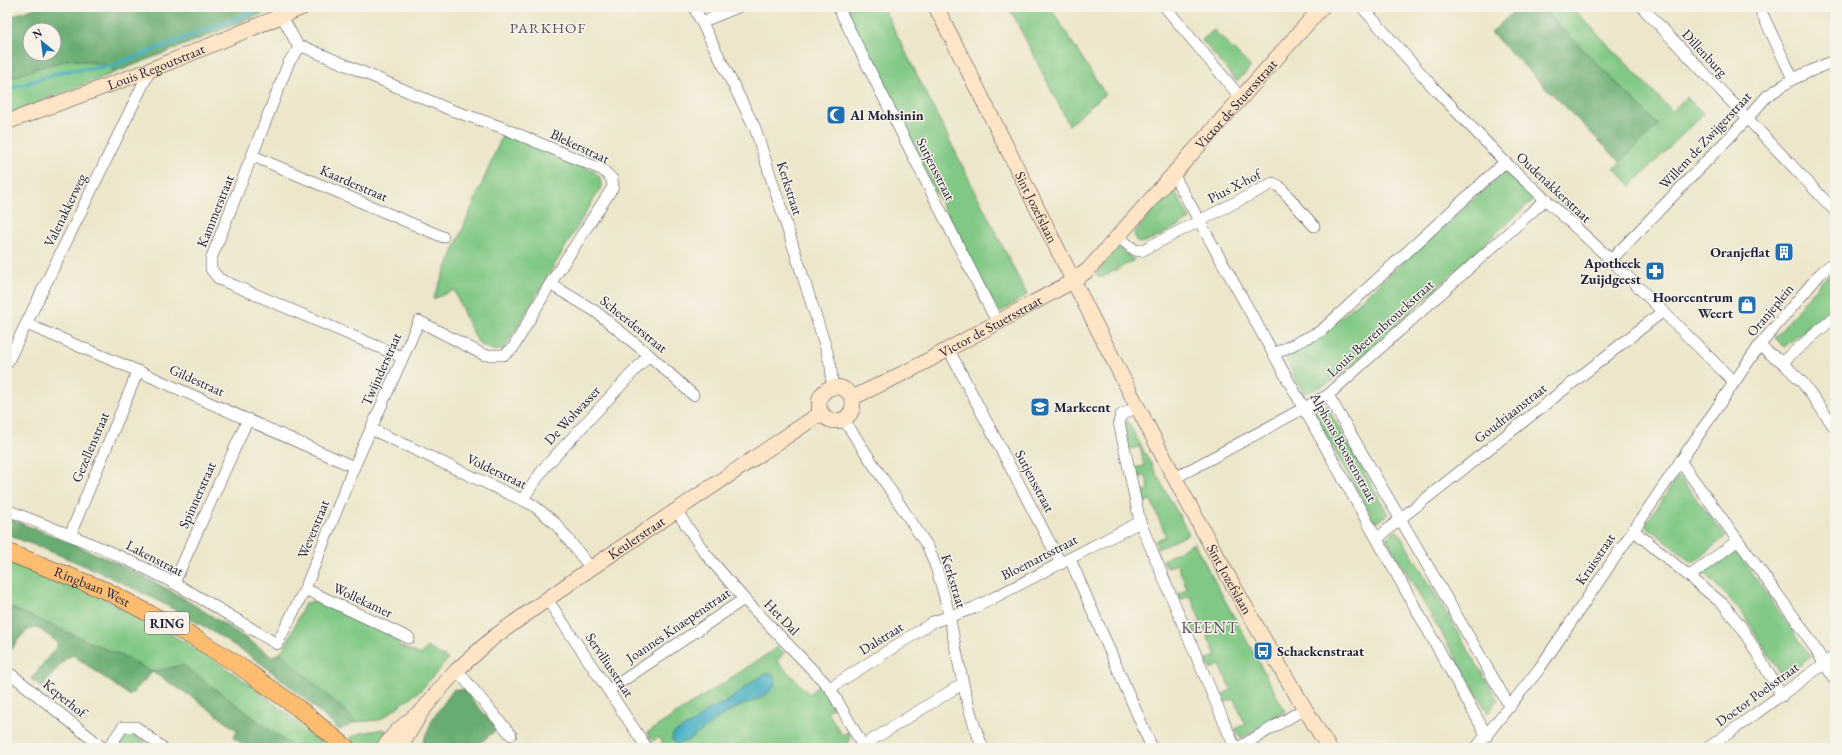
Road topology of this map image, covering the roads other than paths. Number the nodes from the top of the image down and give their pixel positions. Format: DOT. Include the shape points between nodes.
graph roads {
  1 [pos="303,7"];
  2 [pos="694,7"];
  3 [pos="738,7"];
  4 [pos="838,7"];
  5 [pos="936,7"];
  6 [pos="1165,7"];
  7 [pos="1322,7"];
  8 [pos="1362,7"];
  9 [pos="1642,7"];
  10 [pos="1759,7"];
  11 [pos="282,16"];
  12 [pos="702,22"];
  13 [pos="299,48"];
  14 [pos="1835,60"];
  15 [pos="150,70"];
  16 [pos="1793,79"];
  17 [pos="1241,98"];
  18 [pos="1747,119"];
  19 [pos="7,122"];
  20 [pos="253,156"];
  21 [pos="1505,162"];
  22 [pos="1173,174"];
  23 [pos="1546,199"];
  24 [pos="1835,211"];
  25 [pos="1199,221"];
  26 [pos="1314,226"];
  27 [pos="443,237"];
  28 [pos="1118,237"];
  29 [pos="1611,260"];
  30 [pos="1835,261"];
  31 [pos="1074,281"];
  32 [pos="550,284"];
  33 [pos="1662,312"];
  34 [pos="1835,317"];
  35 [pos="419,321"];
  36 [pos="997,322"];
  37 [pos="26,324"];
  38 [pos="1759,346"];
  39 [pos="949,350"];
  40 [pos="1274,354"];
  41 [pos="649,355"];
  42 [pos="402,357"];
  43 [pos="1782,362"];
  44 [pos="7,363"];
  45 [pos="138,371"];
  46 [pos="1734,382"];
  47 [pos="832,388"];
  48 [pos="693,395"];
  49 [pos="1328,396"];
  50 [pos="852,398"];
  51 [pos="1137,407"];
  52 [pos="1304,409"];
  53 [pos="821,413"];
  54 [pos="248,419"];
  55 [pos="844,420"];
  56 [pos="1835,428"];
  57 [pos="371,429"];
  58 [pos="1680,461"];
  59 [pos="354,467"];
  60 [pos="1175,478"];
  61 [pos="522,500"];
  62 [pos="7,510"];
  63 [pos="676,510"];
  64 [pos="1400,519"];
  65 [pos="1140,522"];
  66 [pos="1633,530"];
  67 [pos="70,534"];
  68 [pos="1378,538"];
  69 [pos="1737,541"];
  70 [pos="7,552"];
  71 [pos="1065,561"];
  72 [pos="591,568"];
  73 [pos="1690,576"];
  74 [pos="174,583"];
  75 [pos="305,589"];
  76 [pos="548,599"];
  77 [pos="744,599"];
  78 [pos="950,617"];
  79 [pos="409,638"];
  80 [pos="281,640"];
  81 [pos="1835,656"];
  82 [pos="1824,665"];
  83 [pos="457,670"];
  84 [pos="7,676"];
  85 [pos="1835,680"];
  86 [pos="962,684"];
  87 [pos="830,688"];
  88 [pos="609,690"];
  89 [pos="1782,696"];
  90 [pos="1510,707"];
  91 [pos="1304,709"];
  92 [pos="422,711"];
  93 [pos="313,722"];
  94 [pos="511,735"];
  95 [pos="1487,736"];
  96 [pos="1716,746"];
  97 [pos="861,747"];
  98 [pos="103,748"];
  99 [pos="108,748"];
  100 [pos="163,748"];
  101 [pos="331,748"];
  102 [pos="347,748"];
  103 [pos="383,748"];
  104 [pos="400,748"];
  105 [pos="647,748"];
  106 [pos="982,748"];
  107 [pos="1152,748"];
  108 [pos="1237,748"];
  109 [pos="1329,748"];
  110 [pos="1476,748"];
  1 -- 11 [label="street, Louis Regoutstraat"];
  2 -- 12 [label="street, Kerkstraat"];
  3 -- 12 [label="street"];
  4 -- 36 [label="street, Sutjensstraat"];
  5 -- 31 [label="street, Sint Jozefslaan"];
  6 -- 17 [label="street"];
  7 -- 17 [label="street, Victor de Stuersstraat"];
  8 -- 21 [label="street, Oudenakkerstraat"];
  9 -- 18 [label="street, Dillenburg"];
  10 -- 16 [label="street"];
  11 -- 13 [label="street"];
  11 -- 15 [label="street, Louis Regoutstraat"];
  12 -- 47 [label="street, Kerkstraat" via="754,128 825,344 831,367"];
  13 -- 20 [label="street, Kammerstraat" via="289,62"];
  13 -- 32 [label="street, Blekerstraat" via="304,47 451,110 501,127 603,170 612,179 613,187"];
  14 -- 16 [label="street, Willem de Zwijgerstraat"];
  15 -- 19 [label="street, Louis Regoutstraat"];
  15 -- 37 [label="street, Valenakkerweg"];
  16 -- 18 [label="street, Willem de Zwijgerstraat" via="1767,96"];
  17 -- 22 [label="street, Victor de Stuersstraat"];
  18 -- 24 [label="street"];
  18 -- 29 [label="street, Willem de Zwijgerstraat"];
  20 -- 27 [label="street, Kaarderstraat"];
  20 -- 42 [label="street, Kammerstraat" via="211,260 211,269 219,279"];
  21 -- 23 [label="street, Oudenakkerstraat"];
  21 -- 40 [label="street" via="1321,331"];
  22 -- 25 [label="street, Alphons Boostenstraat"];
  22 -- 28 [label="street, Victor de Stuersstraat"];
  23 -- 29 [label="street, Oudenakkerstraat"];
  23 -- 49 [label="street, Louis Beerenbrouckstraat"];
  25 -- 26 [label="street, Pius X-hof" via="1273,182"];
  25 -- 28 [label="street" via="1141,251 1134,250"];
  25 -- 40 [label="street, Alphons Boostenstraat"];
  28 -- 31 [label="street, Victor de Stuersstraat" via="1088,270"];
  29 -- 33 [label="street, Oudenakkerstraat"];
  30 -- 38 [label="street, Oranjeplein" via="1820,274"];
  31 -- 36 [label="street, Victor de Stuersstraat"];
  31 -- 51 [label="street, Sint Jozefslaan"];
  32 -- 35 [label="street, Blekerstraat" via="513,348 504,355 484,354"];
  32 -- 41 [label="street, Scheerderstraat" via="595,311"];
  33 -- 46 [label="street, Oudenakkerstraat"];
  33 -- 64 [label="street, Goudriaanstraat"];
  34 -- 43 [label="street"];
  35 -- 42 [label="street, Twijnderstraat"];
  36 -- 39 [label="street, Victor de Stuersstraat"];
  37 -- 44 [label="street, Valenakkerweg"];
  37 -- 45 [label="street, Gildestraat"];
  38 -- 43 [label="street"];
  38 -- 46 [label="street, Oranjeplein"];
  39 -- 50 [label="street, Victor de Stuersstraat"];
  39 -- 71 [label="street, Sutjensstraat"];
  40 -- 52 [label="street, Alphons Boostenstraat"];
  41 -- 48 [label="street, Scheerderstraat"];
  41 -- 61 [label="street, De Wolwasser" via="545,467"];
  42 -- 57 [label="street, Twijnderstraat"];
  43 -- 56 [label="street" via="1803,383"];
  45 -- 54 [label="street, Gildestraat"];
  45 -- 67 [label="street, Gezellenstraat"];
  46 -- 58 [label="street, Kruisstraat"];
  47 -- 50 [label="street" via="845,390"];
  47 -- 53 [label="street" via="825,391 820,398 818,406"];
  49 -- 52 [label="street, Louis Beerenbrouckstraat"];
  49 -- 64 [label="street, Alphons Boostenstraat"];
  50 -- 55 [label="street" via="852,410"];
  51 -- 60 [label="street, Sint Jozefslaan"];
  51 -- 65 [label="street" via="1121,415 1119,422"];
  52 -- 60 [label="street, Louis Beerenbrouckstraat"];
  52 -- 68 [label="street, Alphons Boostenstraat"];
  53 -- 55 [label="street" via="833,422"];
  53 -- 63 [label="street, Keulerstraat"];
  54 -- 59 [label="street, Gildestraat"];
  54 -- 74 [label="street, Spinnerstraat"];
  55 -- 78 [label="street, Kerkstraat" via="928,547 938,569"];
  57 -- 59 [label="street, Weverstraat"];
  57 -- 61 [label="street, Volderstraat"];
  58 -- 66 [label="street, Kruisstraat"];
  58 -- 69 [label="street"];
  59 -- 75 [label="street, Weverstraat"];
  60 -- 91 [label="street, Sint Jozefslaan"];
  61 -- 72 [label="street, Volderstraat" via="533,505 555,523"];
  62 -- 67 [label="street, Lakenstraat"];
  63 -- 72 [label="street, Keulerstraat"];
  63 -- 77 [label="street, Het Dal" via="705,552"];
  64 -- 68 [label="street, Goudriaanstraat"];
  64 -- 90 [label="street, Alphons Boostenstraat"];
  65 -- 71 [label="street, Bloemartsstraat"];
  65 -- 108 [label="street"];
  66 -- 73 [label="street"];
  66 -- 90 [label="street, Kruisstraat" via="1539,669"];
  67 -- 74 [label="street, Lakenstraat"];
  68 -- 95 [label="street, Alphons Boostenstraat"];
  69 -- 73 [label="street"];
  69 -- 82 [label="street" via="1802,628"];
  70 -- 93 [label="main road, Ringbaan West / RING" via="107,591 195,638 238,664"];
  71 -- 78 [label="street, Bloemartsstraat" via="974,608"];
  71 -- 107 [label="street, Sutjensstraat"];
  72 -- 76 [label="street, Keulerstraat"];
  73 -- 89 [label="street" via="1724,605 1742,628"];
  74 -- 80 [label="street, Lakenstraat" via="278,644"];
  75 -- 79 [label="street, Wollekamer"];
  75 -- 80 [label="street, Weverstraat"];
  76 -- 83 [label="street, Keulerstraat" via="494,638"];
  76 -- 88 [label="street, Serviliusstraat"];
  77 -- 87 [label="street, Het Dal"];
  77 -- 88 [label="street, Joannes Knaepenstraat"];
  78 -- 86 [label="street, Kerkstraat"];
  78 -- 87 [label="street, Dalstraat" via="933,622"];
  81 -- 82 [label="street, Doctor Poelsstraat"];
  82 -- 85 [label="street"];
  82 -- 89 [label="street, Doctor Poelsstraat"];
  83 -- 92 [label="street, Keulerstraat"];
  83 -- 94 [label="street"];
  84 -- 98 [label="street, Keperhof" via="12,675"];
  86 -- 97 [label="street"];
  86 -- 106 [label="street, Kerkstraat"];
  87 -- 97 [label="street, Het Dal"];
  88 -- 105 [label="street, Serviliusstraat"];
  89 -- 96 [label="street, Doctor Poelsstraat"];
  90 -- 95 [label="street, Kruisstraat"];
  91 -- 108 [label="street"];
  91 -- 109 [label="street, Sint Jozefslaan"];
  92 -- 103 [label="street, Keulerstraat" via="397,731"];
  92 -- 104 [label="street, Keulerstraat"];
  93 -- 101 [label="main road, Ringbaan West / RING"];
  93 -- 102 [label="main road, Ringbaan West / RING"];
  95 -- 110 [label="street, Kruisstraat"];
  99 -- 100 [label="street" via="123,727 136,727"];
}
